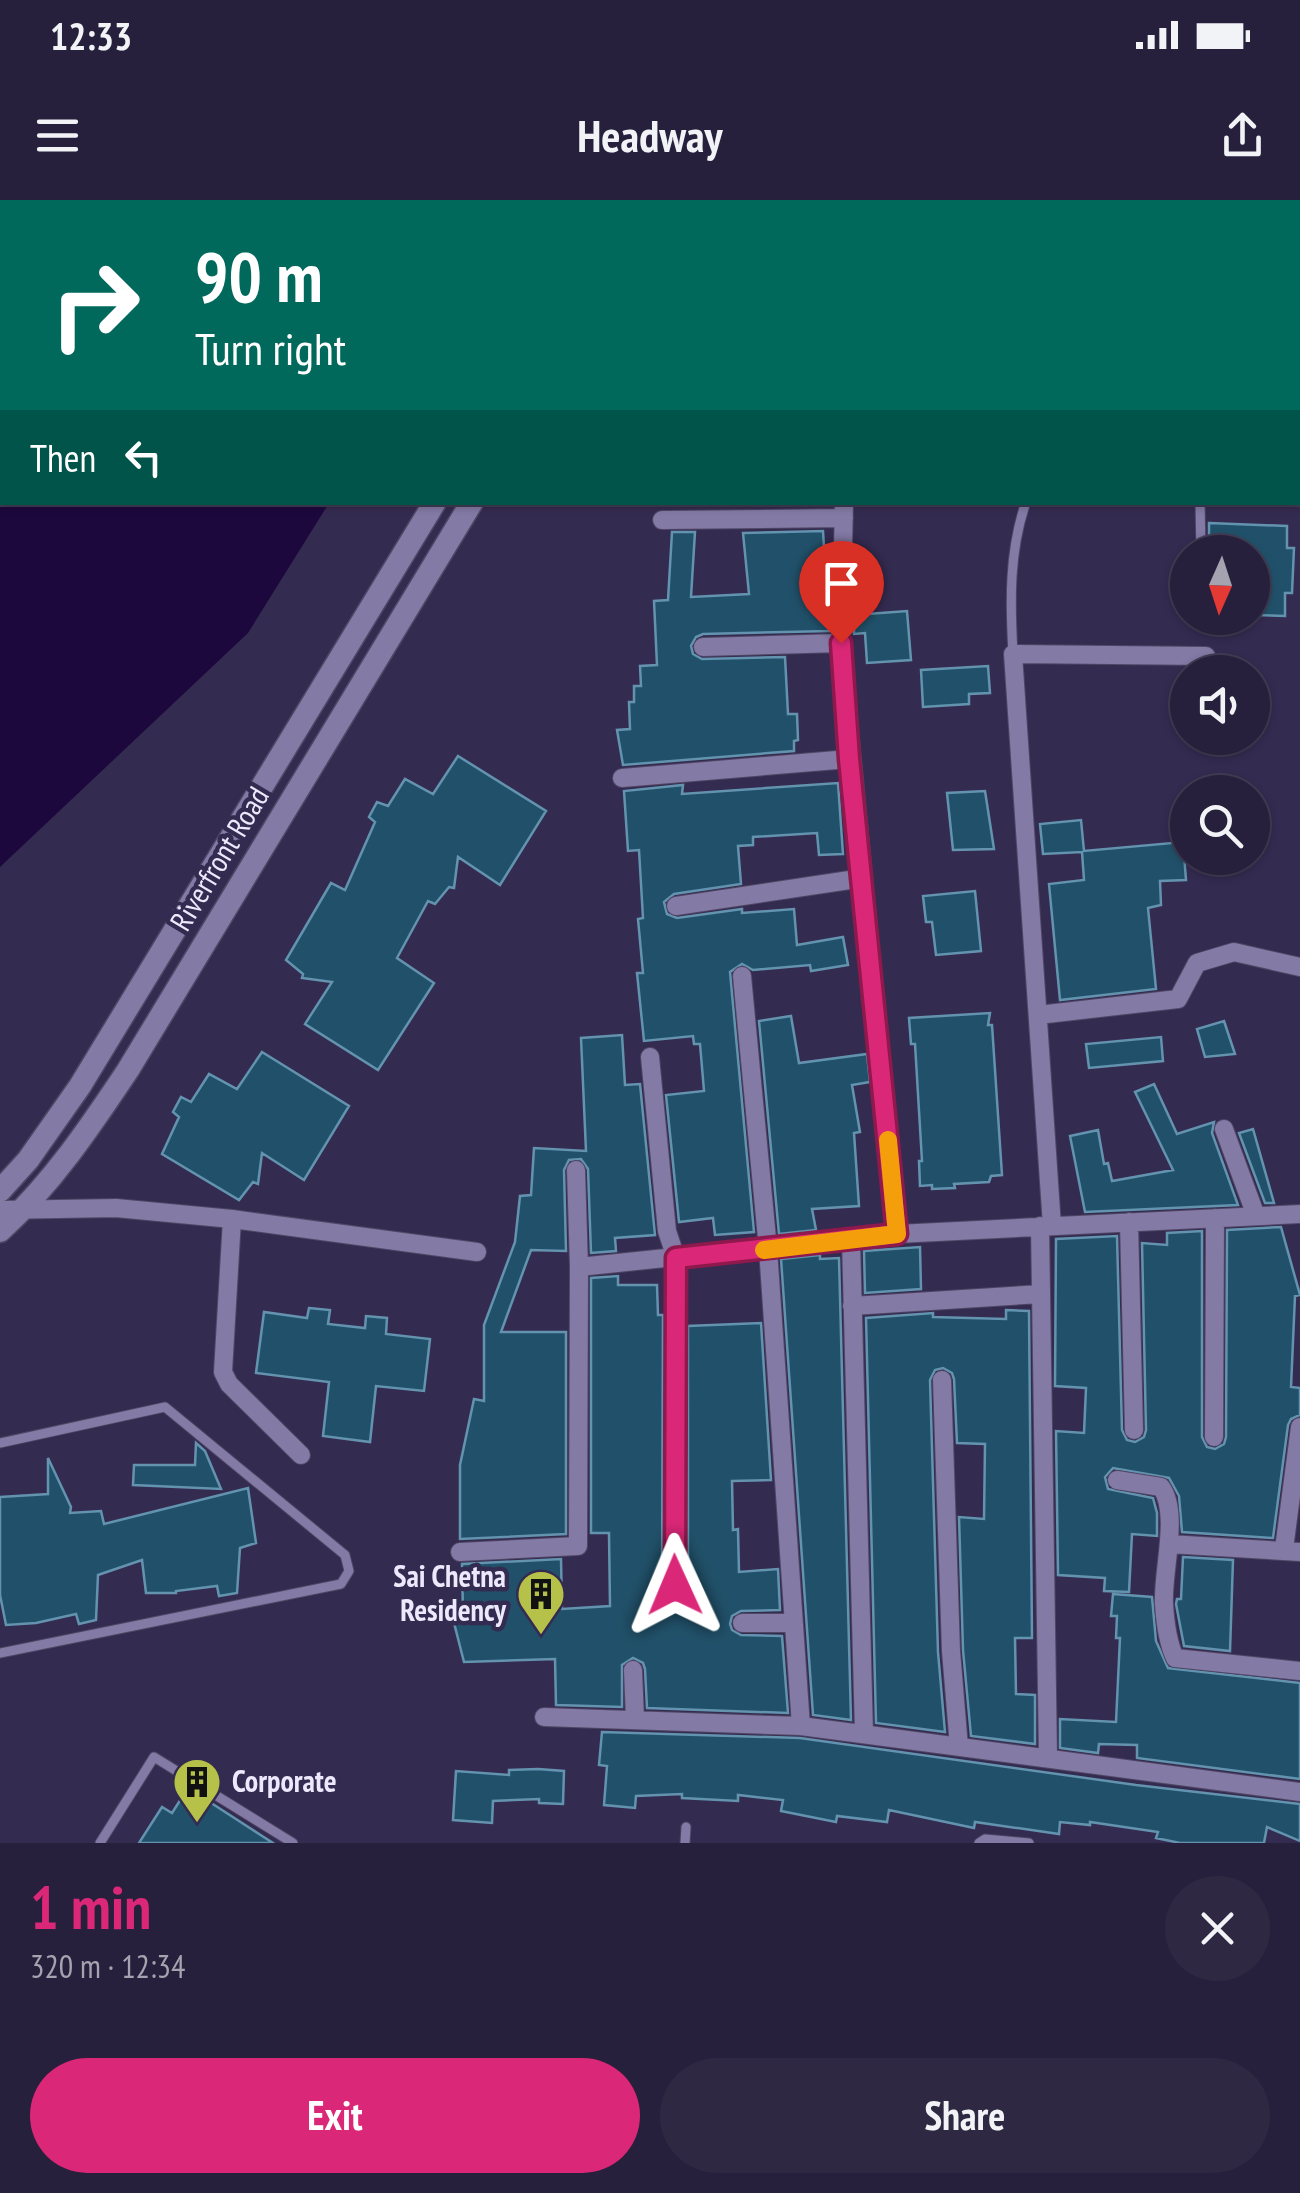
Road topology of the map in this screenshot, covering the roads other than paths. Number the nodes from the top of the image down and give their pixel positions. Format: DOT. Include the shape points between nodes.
graph roads {
  1 [pos="433,505"];
  2 [pos="470,505"];
  3 [pos="1025,505"];
  4 [pos="1200,505"];
  5 [pos="844,510"];
  6 [pos="662,520"];
  7 [pos="1201,535"];
  8 [pos="841,643"];
  9 [pos="703,648"];
  10 [pos="1013,654"];
  11 [pos="1170,656"];
  12 [pos="849,759"];
  13 [pos="622,778"];
  14 [pos="863,878"];
  15 [pos="676,906"];
  16 [pos="1300,967"];
  17 [pos="742,976"];
  18 [pos="1038,1015"];
  19 [pos="650,1057"];
  20 [pos="1224,1130"];
  21 [pos="576,1170"];
  22 [pos="0,1191"];
  23 [pos="26,1208"];
  24 [pos="0,1210"];
  25 [pos="1300,1214"];
  26 [pos="1256,1216"];
  27 [pos="1215,1218"];
  28 [pos="232,1219"];
  29 [pos="1129,1222"];
  30 [pos="1046,1226"];
  31 [pos="0,1231"];
  32 [pos="897,1234"];
  33 [pos="851,1240"];
  34 [pos="768,1249"];
  35 [pos="476,1252"];
  36 [pos="676,1258"];
  37 [pos="580,1268"];
  38 [pos="1041,1294"];
  39 [pos="852,1306"];
  40 [pos="942,1380"];
  41 [pos="1300,1427"];
  42 [pos="1134,1430"];
  43 [pos="1214,1437"];
  44 [pos="0,1443"];
  45 [pos="301,1455"];
  46 [pos="1116,1480"];
  47 [pos="1169,1544"];
  48 [pos="1292,1550"];
  49 [pos="460,1552"];
  50 [pos="675,1585"];
  51 [pos="792,1622"];
  52 [pos="742,1623"];
  53 [pos="0,1653"];
  54 [pos="634,1670"];
  55 [pos="1300,1671"];
  56 [pos="544,1718"];
  57 [pos="635,1719"];
  58 [pos="801,1726"];
  59 [pos="864,1733"];
  60 [pos="960,1747"];
  61 [pos="1048,1758"];
  62 [pos="1300,1792"];
  63 [pos="686,1828"];
  64 [pos="100,1843"];
  65 [pos="292,1843"];
  66 [pos="685,1843"];
  67 [pos="979,1843"];
  68 [pos="1028,1843"];
  1 -- 22 [label="street, Riverfront Road" via="80,1086"];
  2 -- 23 [label="street, Riverfront Road" via="128,1070"];
  3 -- 10 [label="lane" via="1012,583"];
  4 -- 7 [label="lane"];
  5 -- 6 [label="street"];
  5 -- 8 [label="street"];
  8 -- 9 [label="street"];
  8 -- 12 [label="street"];
  10 -- 11 [label="street"];
  10 -- 18 [label="street"];
  12 -- 13 [label="street"];
  12 -- 14 [label="street"];
  14 -- 15 [label="street"];
  14 -- 32 [label="street"];
  16 -- 18 [label="street" via="1234,952 1197,963 1178,998"];
  17 -- 34 [label="street"];
  18 -- 30 [label="street"];
  19 -- 36 [label="street" via="667,1231"];
  20 -- 26 [label="street"];
  21 -- 37 [label="street"];
  23 -- 24 [label="street"];
  23 -- 28 [label="street"];
  23 -- 31 [label="street, Riverfront Road"];
  25 -- 26 [label="street"];
  26 -- 27 [label="street"];
  27 -- 29 [label="street"];
  27 -- 43 [label="street"];
  28 -- 35 [label="street"];
  28 -- 45 [label="street" via="222,1372"];
  29 -- 30 [label="street"];
  29 -- 42 [label="street"];
  30 -- 32 [label="street"];
  30 -- 38 [label="street"];
  32 -- 33 [label="street"];
  33 -- 34 [label="street"];
  33 -- 39 [label="street"];
  34 -- 36 [label="street"];
  34 -- 51 [label="street"];
  36 -- 37 [label="street"];
  36 -- 50 [label="street"];
  37 -- 49 [label="street" via="578,1546"];
  38 -- 39 [label="street"];
  38 -- 61 [label="street"];
  39 -- 59 [label="street"];
  40 -- 60 [label="street"];
  41 -- 48 [label="street"];
  44 -- 53 [label="lane" via="165,1407 345,1556 348,1571 341,1584"];
  46 -- 47 [label="street" via="1161,1487 1167,1494"];
  47 -- 48 [label="street"];
  47 -- 55 [label="street" via="1164,1603 1175,1658"];
  51 -- 52 [label="street"];
  51 -- 58 [label="street"];
  54 -- 57 [label="street"];
  56 -- 57 [label="street"];
  57 -- 58 [label="street"];
  58 -- 59 [label="street"];
  59 -- 60 [label="street"];
  60 -- 61 [label="street"];
  61 -- 62 [label="street"];
  63 -- 66 [label="lane"];
  64 -- 65 [label="lane" via="154,1757"];
  67 -- 68 [label="lane"];
}
